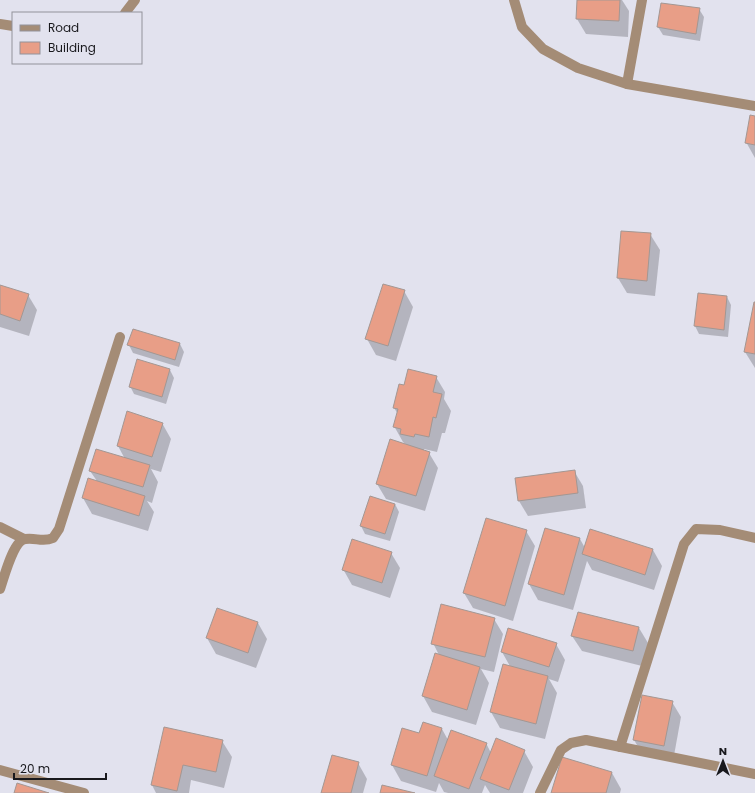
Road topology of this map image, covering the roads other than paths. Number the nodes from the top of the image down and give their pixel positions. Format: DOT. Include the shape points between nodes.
graph roads {
  1 [pos="135,0"];
  2 [pos="514,0"];
  3 [pos="642,0"];
  4 [pos="126,12"];
  5 [pos="0,24"];
  6 [pos="12,26"];
  7 [pos="627,84"];
  8 [pos="755,106"];
  9 [pos="120,337"];
  10 [pos="0,527"];
  11 [pos="755,538"];
  12 [pos="24,539"];
  13 [pos="0,589"];
  14 [pos="620,747"];
  15 [pos="0,770"];
  16 [pos="755,774"];
  17 [pos="84,793"];
  18 [pos="540,793"];
  1 -- 4 [label="street"];
  2 -- 7 [label="street" via="522,27 543,49 578,68"];
  3 -- 7 [label="street"];
  5 -- 6 [label="street"];
  7 -- 8 [label="street"];
  9 -- 12 [label="street" via="59,528 54,538 47,541"];
  10 -- 12 [label="street"];
  11 -- 14 [label="street" via="720,530 696,529 684,544"];
  12 -- 13 [label="street" via="15,548"];
  14 -- 16 [label="street"];
  14 -- 18 [label="street" via="586,740 571,743 561,750"];
  15 -- 17 [label="street"];
}
